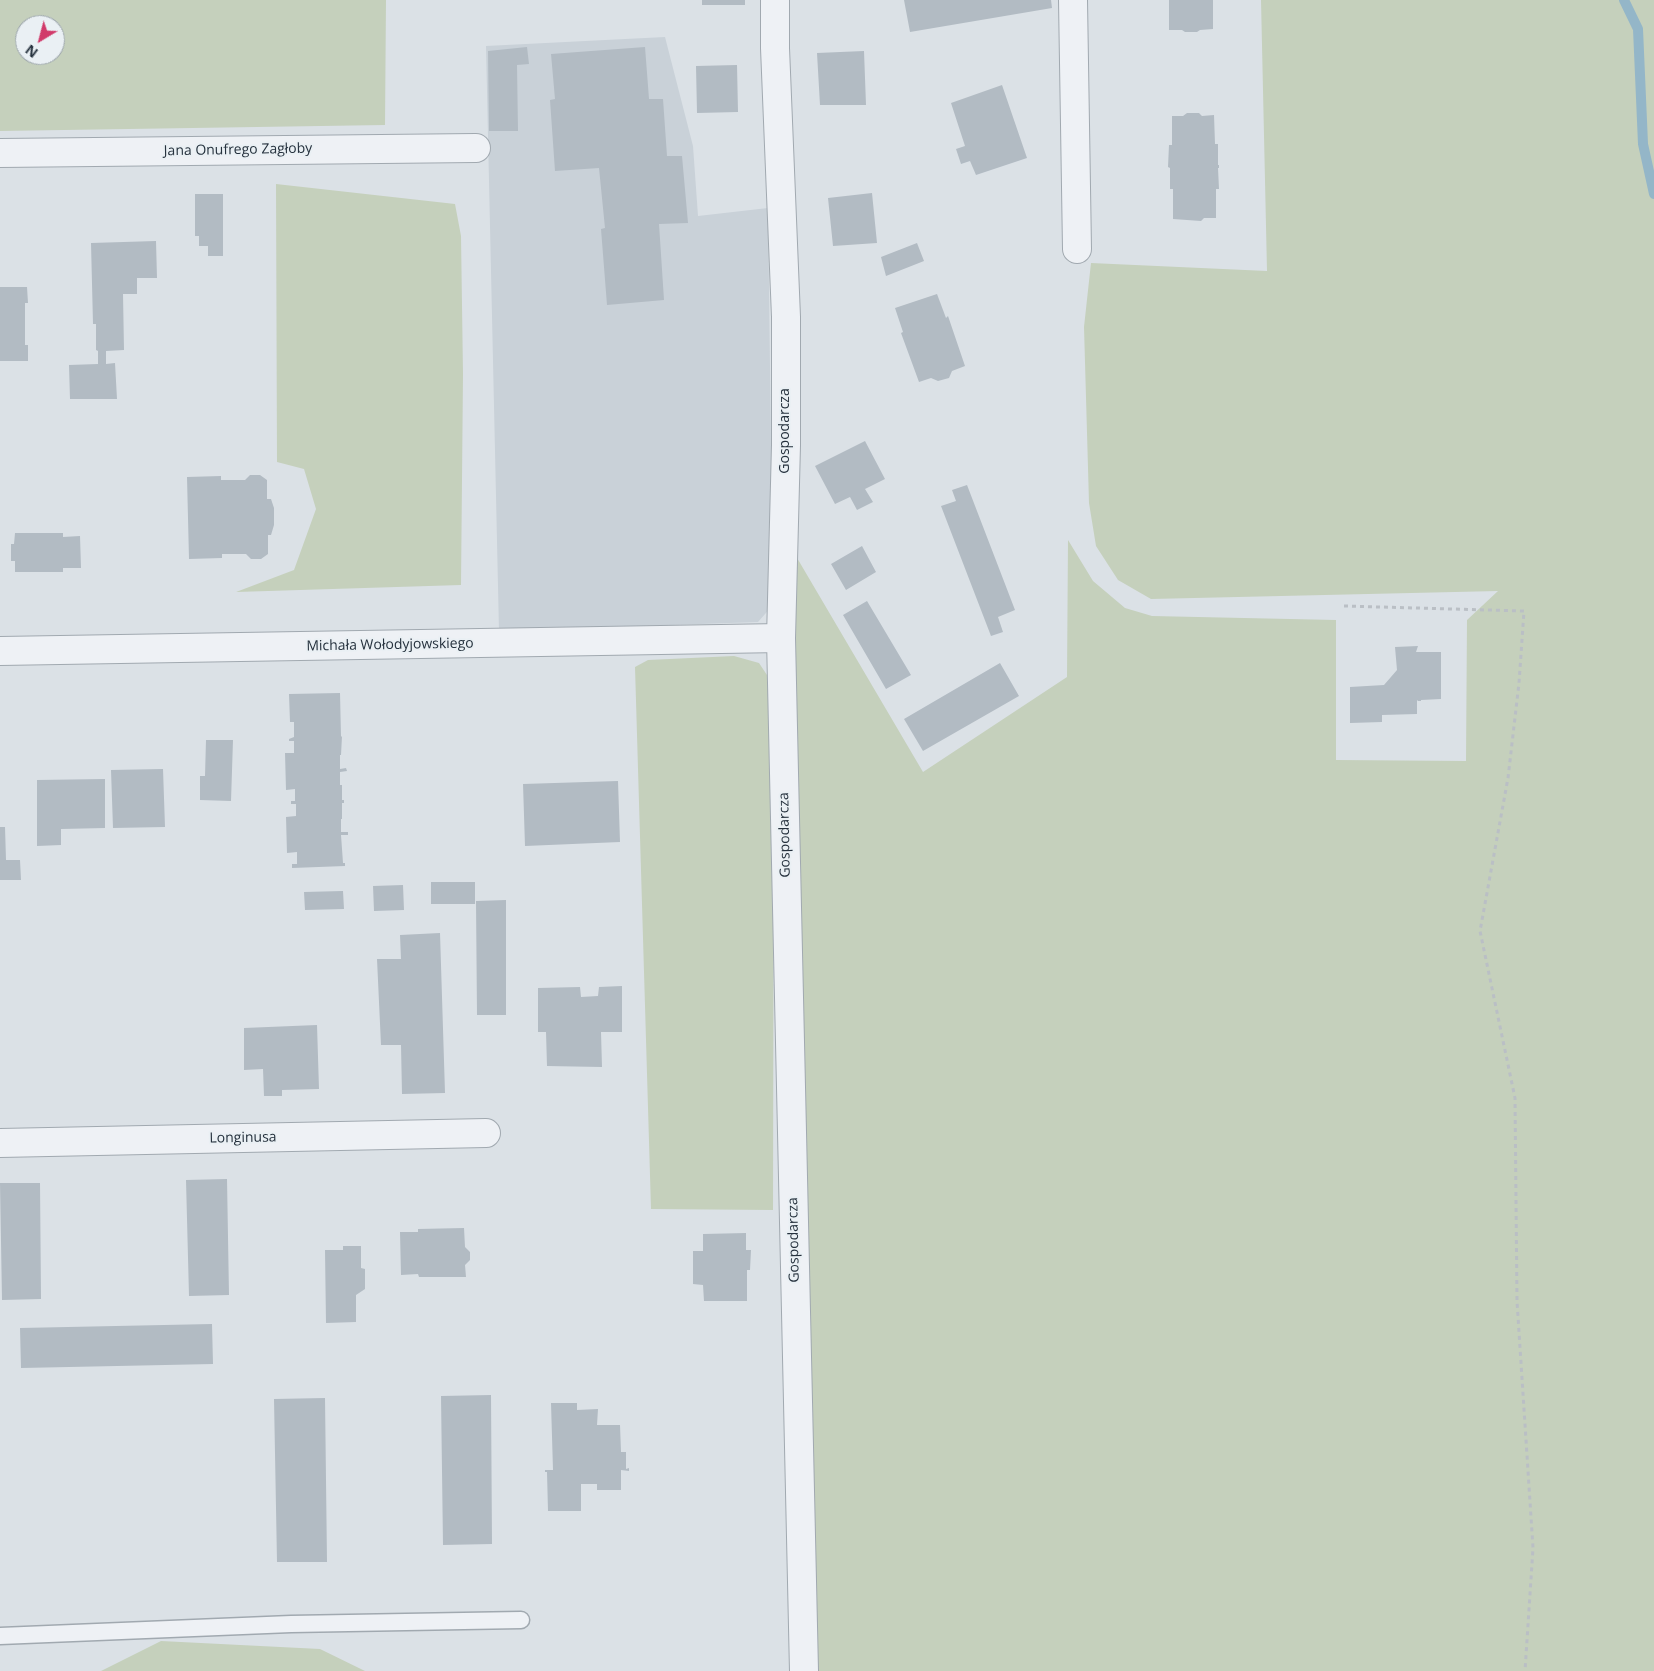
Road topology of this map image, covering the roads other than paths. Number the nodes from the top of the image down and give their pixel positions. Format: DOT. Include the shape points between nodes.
graph roads {
  1 [pos="775,0"];
  2 [pos="1074,0"];
  3 [pos="476,148"];
  4 [pos="0,153"];
  5 [pos="1077,249"];
  6 [pos="781,638"];
  7 [pos="0,651"];
  8 [pos="486,1132"];
  9 [pos="0,1143"];
  10 [pos="521,1620"];
  11 [pos="0,1636"];
  12 [pos="804,1671"];
  1 -- 6 [label="street, Gospodarcza" via="786,317"];
  2 -- 5 [label="street"];
  3 -- 4 [label="street, Jana Onufrego Zagłoby"];
  6 -- 7 [label="street, Michała Wołodyjowskiego"];
  6 -- 12 [label="street, Gospodarcza"];
  8 -- 9 [label="street, Longinusa"];
  10 -- 11 [label="lane" via="290,1624"];
}
